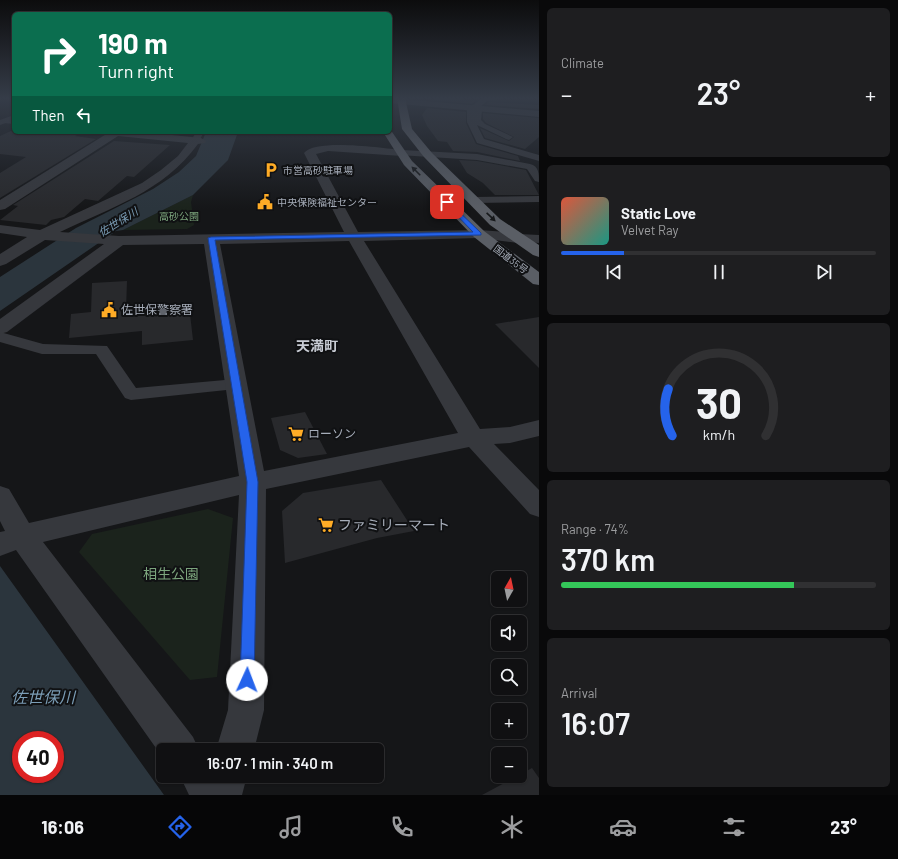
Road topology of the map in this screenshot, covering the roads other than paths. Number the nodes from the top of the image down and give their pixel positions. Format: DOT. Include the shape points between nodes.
graph roads {
  1 [pos="111,135"];
  2 [pos="159,135"];
  3 [pos="390,135"];
  4 [pos="412,135"];
  5 [pos="477,135"];
  6 [pos="505,135"];
  7 [pos="510,137"];
  8 [pos="199,138"];
  9 [pos="402,153"];
  10 [pos="428,155"];
  11 [pos="539,158"];
  12 [pos="534,167"];
  13 [pos="539,179"];
  14 [pos="472,200"];
  15 [pos="539,200"];
  16 [pos="0,206"];
  17 [pos="0,229"];
  18 [pos="478,234"];
  19 [pos="50,235"];
  20 [pos="353,236"];
  21 [pos="211,238"];
  22 [pos="519,238"];
  23 [pos="539,239"];
  24 [pos="112,240"];
  25 [pos="539,252"];
  26 [pos="0,261"];
  27 [pos="539,280"];
  28 [pos="0,328"];
  29 [pos="0,337"];
  30 [pos="236,384"];
  31 [pos="539,428"];
  32 [pos="474,438"];
  33 [pos="252,482"];
  34 [pos="0,496"];
  35 [pos="539,507"];
  36 [pos="11,540"];
  37 [pos="174,743"];
  38 [pos="237,743"];
  39 [pos="204,783"];
  40 [pos="226,783"];
  41 [pos="213,795"];
  42 [pos="222,795"];
  1 -- 16 [label="street"];
  2 -- 8 [label="street"];
  3 -- 9 [label="highway, 国道35号"];
  4 -- 10 [label="highway, 国道35号"];
  5 -- 11 [label="street" via="480,141"];
  6 -- 7 [label="street"];
  8 -- 19 [label="street" via="173,167 146,185"];
  9 -- 10 [label="street"];
  18 -- 9 [label="highway, 国道35号, one-way" via="408,163"];
  9 -- 20 [label="street" via="317,148 311,155"];
  10 -- 12 [label="street" via="477,157"];
  10 -- 14 [label="highway, 国道35号"];
  12 -- 13 [label="street"];
  14 -- 15 [label="street"];
  14 -- 22 [label="highway, 国道35号, one-way" via="495,222"];
  17 -- 19 [label="street"];
  18 -- 20 [label="street"];
  18 -- 22 [label="street"];
  18 -- 27 [label="highway, 国道35号"];
  19 -- 24 [label="street"];
  19 -- 26 [label="street"];
  20 -- 21 [label="street"];
  20 -- 32 [label="street"];
  21 -- 24 [label="street"];
  21 -- 30 [label="street"];
  22 -- 23 [label="street"];
  22 -- 25 [label="highway, 国道35号"];
  24 -- 28 [label="street"];
  29 -- 30 [label="street" via="42,349 101,349 131,394"];
  30 -- 33 [label="street"];
  31 -- 32 [label="street" via="510,435"];
  32 -- 33 [label="street"];
  32 -- 35 [label="street"];
  33 -- 36 [label="street"];
  33 -- 38 [label="street" via="246,710"];
  34 -- 36 [label="street"];
  36 -- 37 [label="street"];
  39 -- 41 [label="street"];
  40 -- 42 [label="street"];
}
